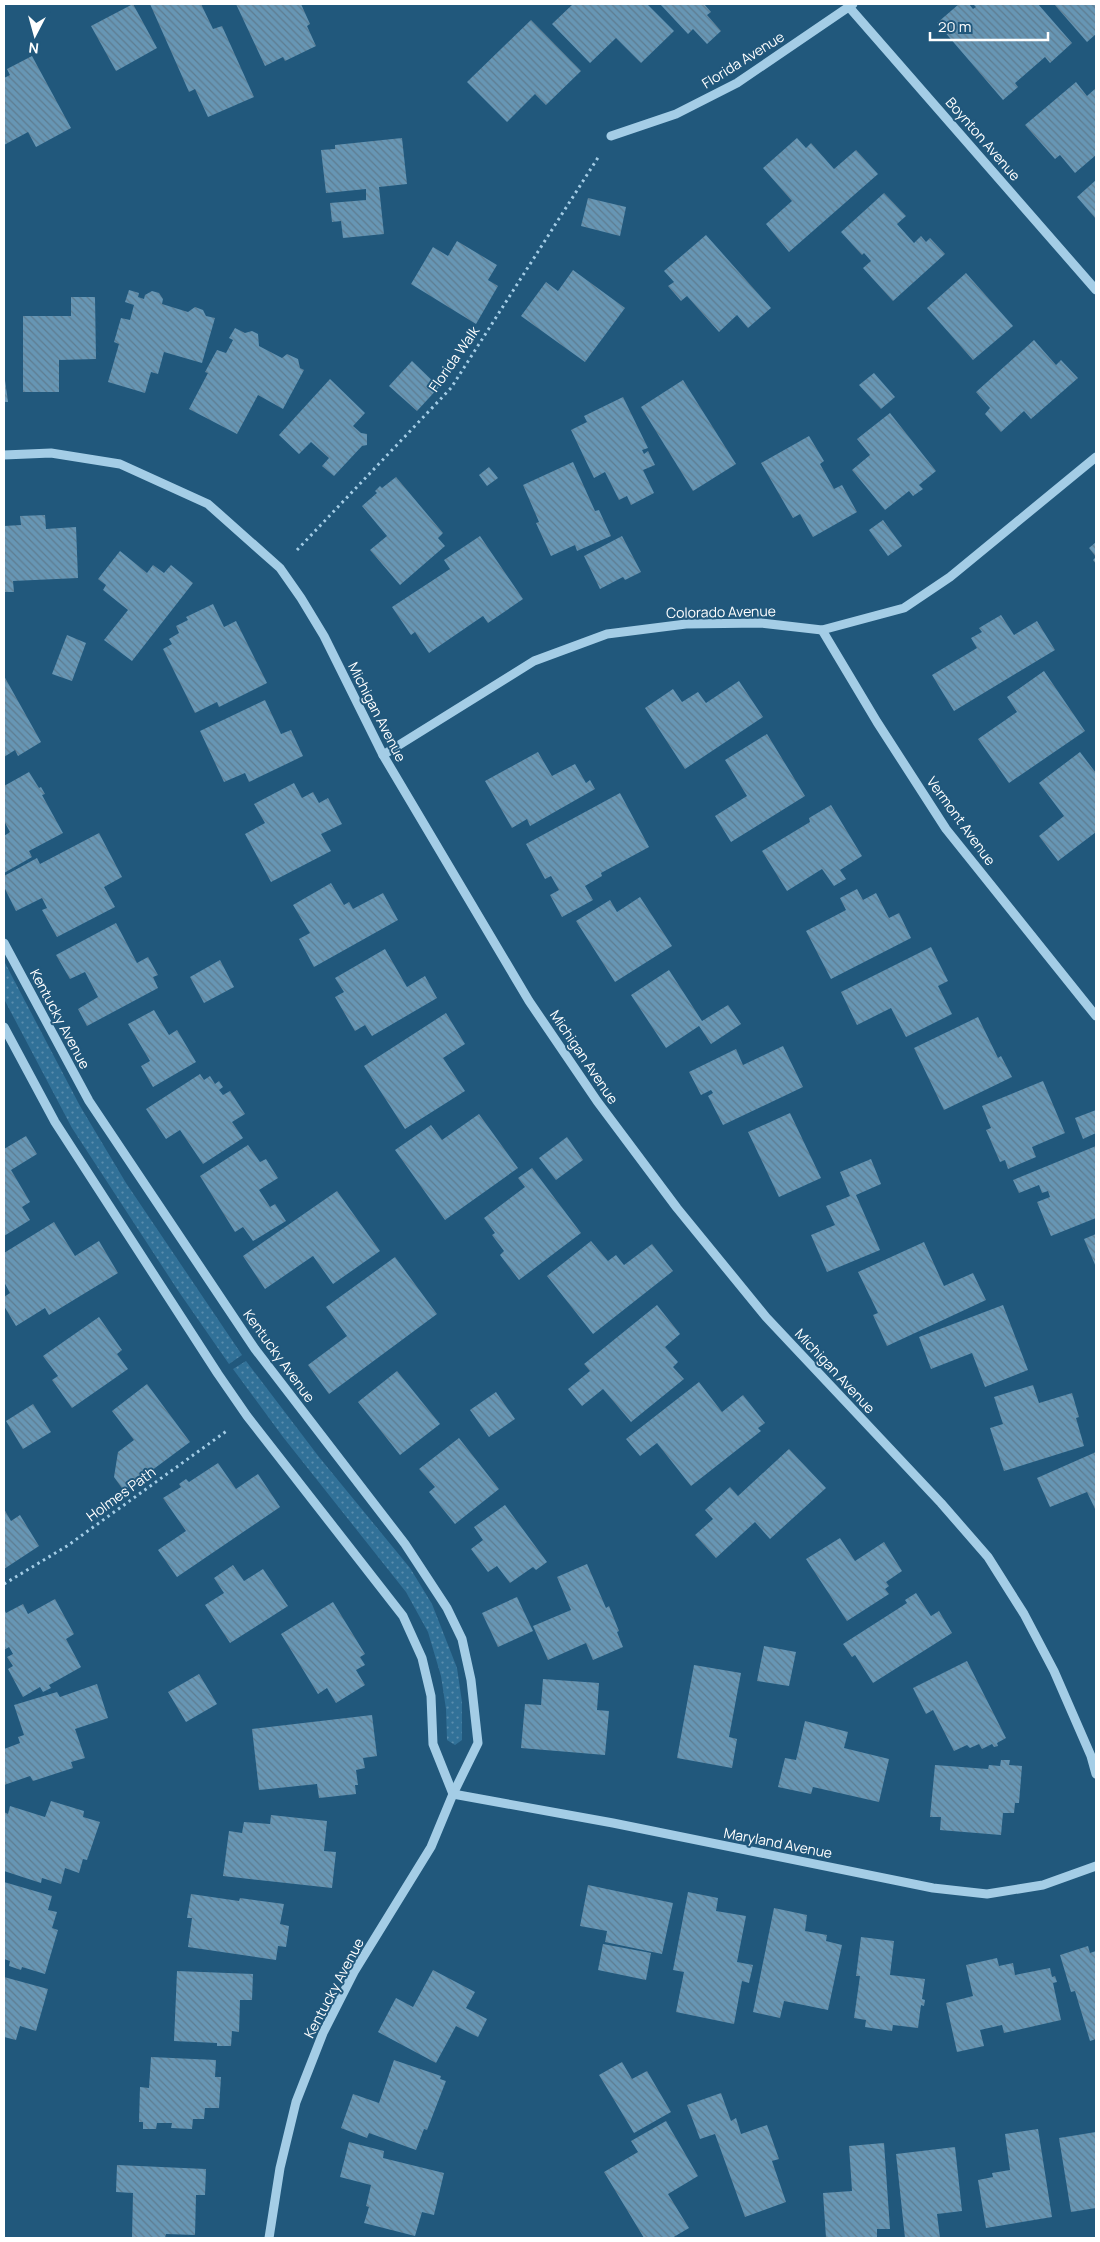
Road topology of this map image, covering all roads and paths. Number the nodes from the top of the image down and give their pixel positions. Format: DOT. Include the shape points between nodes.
graph roads {
  1 [pos="851,5"];
  2 [pos="611,136"];
  3 [pos="1096,290"];
  4 [pos="4,456"];
  5 [pos="1096,457"];
  6 [pos="280,568"];
  7 [pos="822,630"];
  8 [pos="383,755"];
  9 [pos="4,943"];
  10 [pos="1096,1016"];
  11 [pos="4,1027"];
  12 [pos="247,1416"];
  13 [pos="4,1584"];
  14 [pos="1096,1774"];
  15 [pos="452,1794"];
  16 [pos="1096,1866"];
  17 [pos="269,2238"];
  1 -- 2 [label="street, Florida Avenue" via="737,83 676,114"];
  1 -- 3 [label="street, Boynton Avenue"];
  2 -- 6 [label="path, Florida Walk" via="451,388"];
  4 -- 6 [label="street, Michigan Avenue" via="51,453 120,464 208,504"];
  5 -- 7 [label="street, Colorado Avenue" via="950,577 904,608"];
  6 -- 8 [label="street, Michigan Avenue" via="324,636"];
  7 -- 8 [label="street, Colorado Avenue" via="761,623 686,624 606,634 534,661"];
  7 -- 10 [label="street, Vermont Avenue" via="946,829"];
  8 -- 14 [label="street, Michigan Avenue" via="529,1001 597,1101 677,1208 766,1318 988,1557 1024,1614 1054,1671"];
  9 -- 15 [label="street, Kentucky Avenue" via="89,1101 255,1349 405,1544 447,1608 462,1639 471,1680 478,1743"];
  11 -- 12 [label="street" via="55,1122"];
  12 -- 13 [label="path, Holmes Path" via="67,1546"];
  12 -- 15 [label="street" via="403,1616 422,1658 431,1696 433,1744"];
  15 -- 16 [label="street, Maryland Avenue" via="942,1889 987,1894 1043,1886"];
  15 -- 17 [label="street, Kentucky Avenue" via="432,1847 354,1972 323,2032 296,2102 280,2168"];
}
